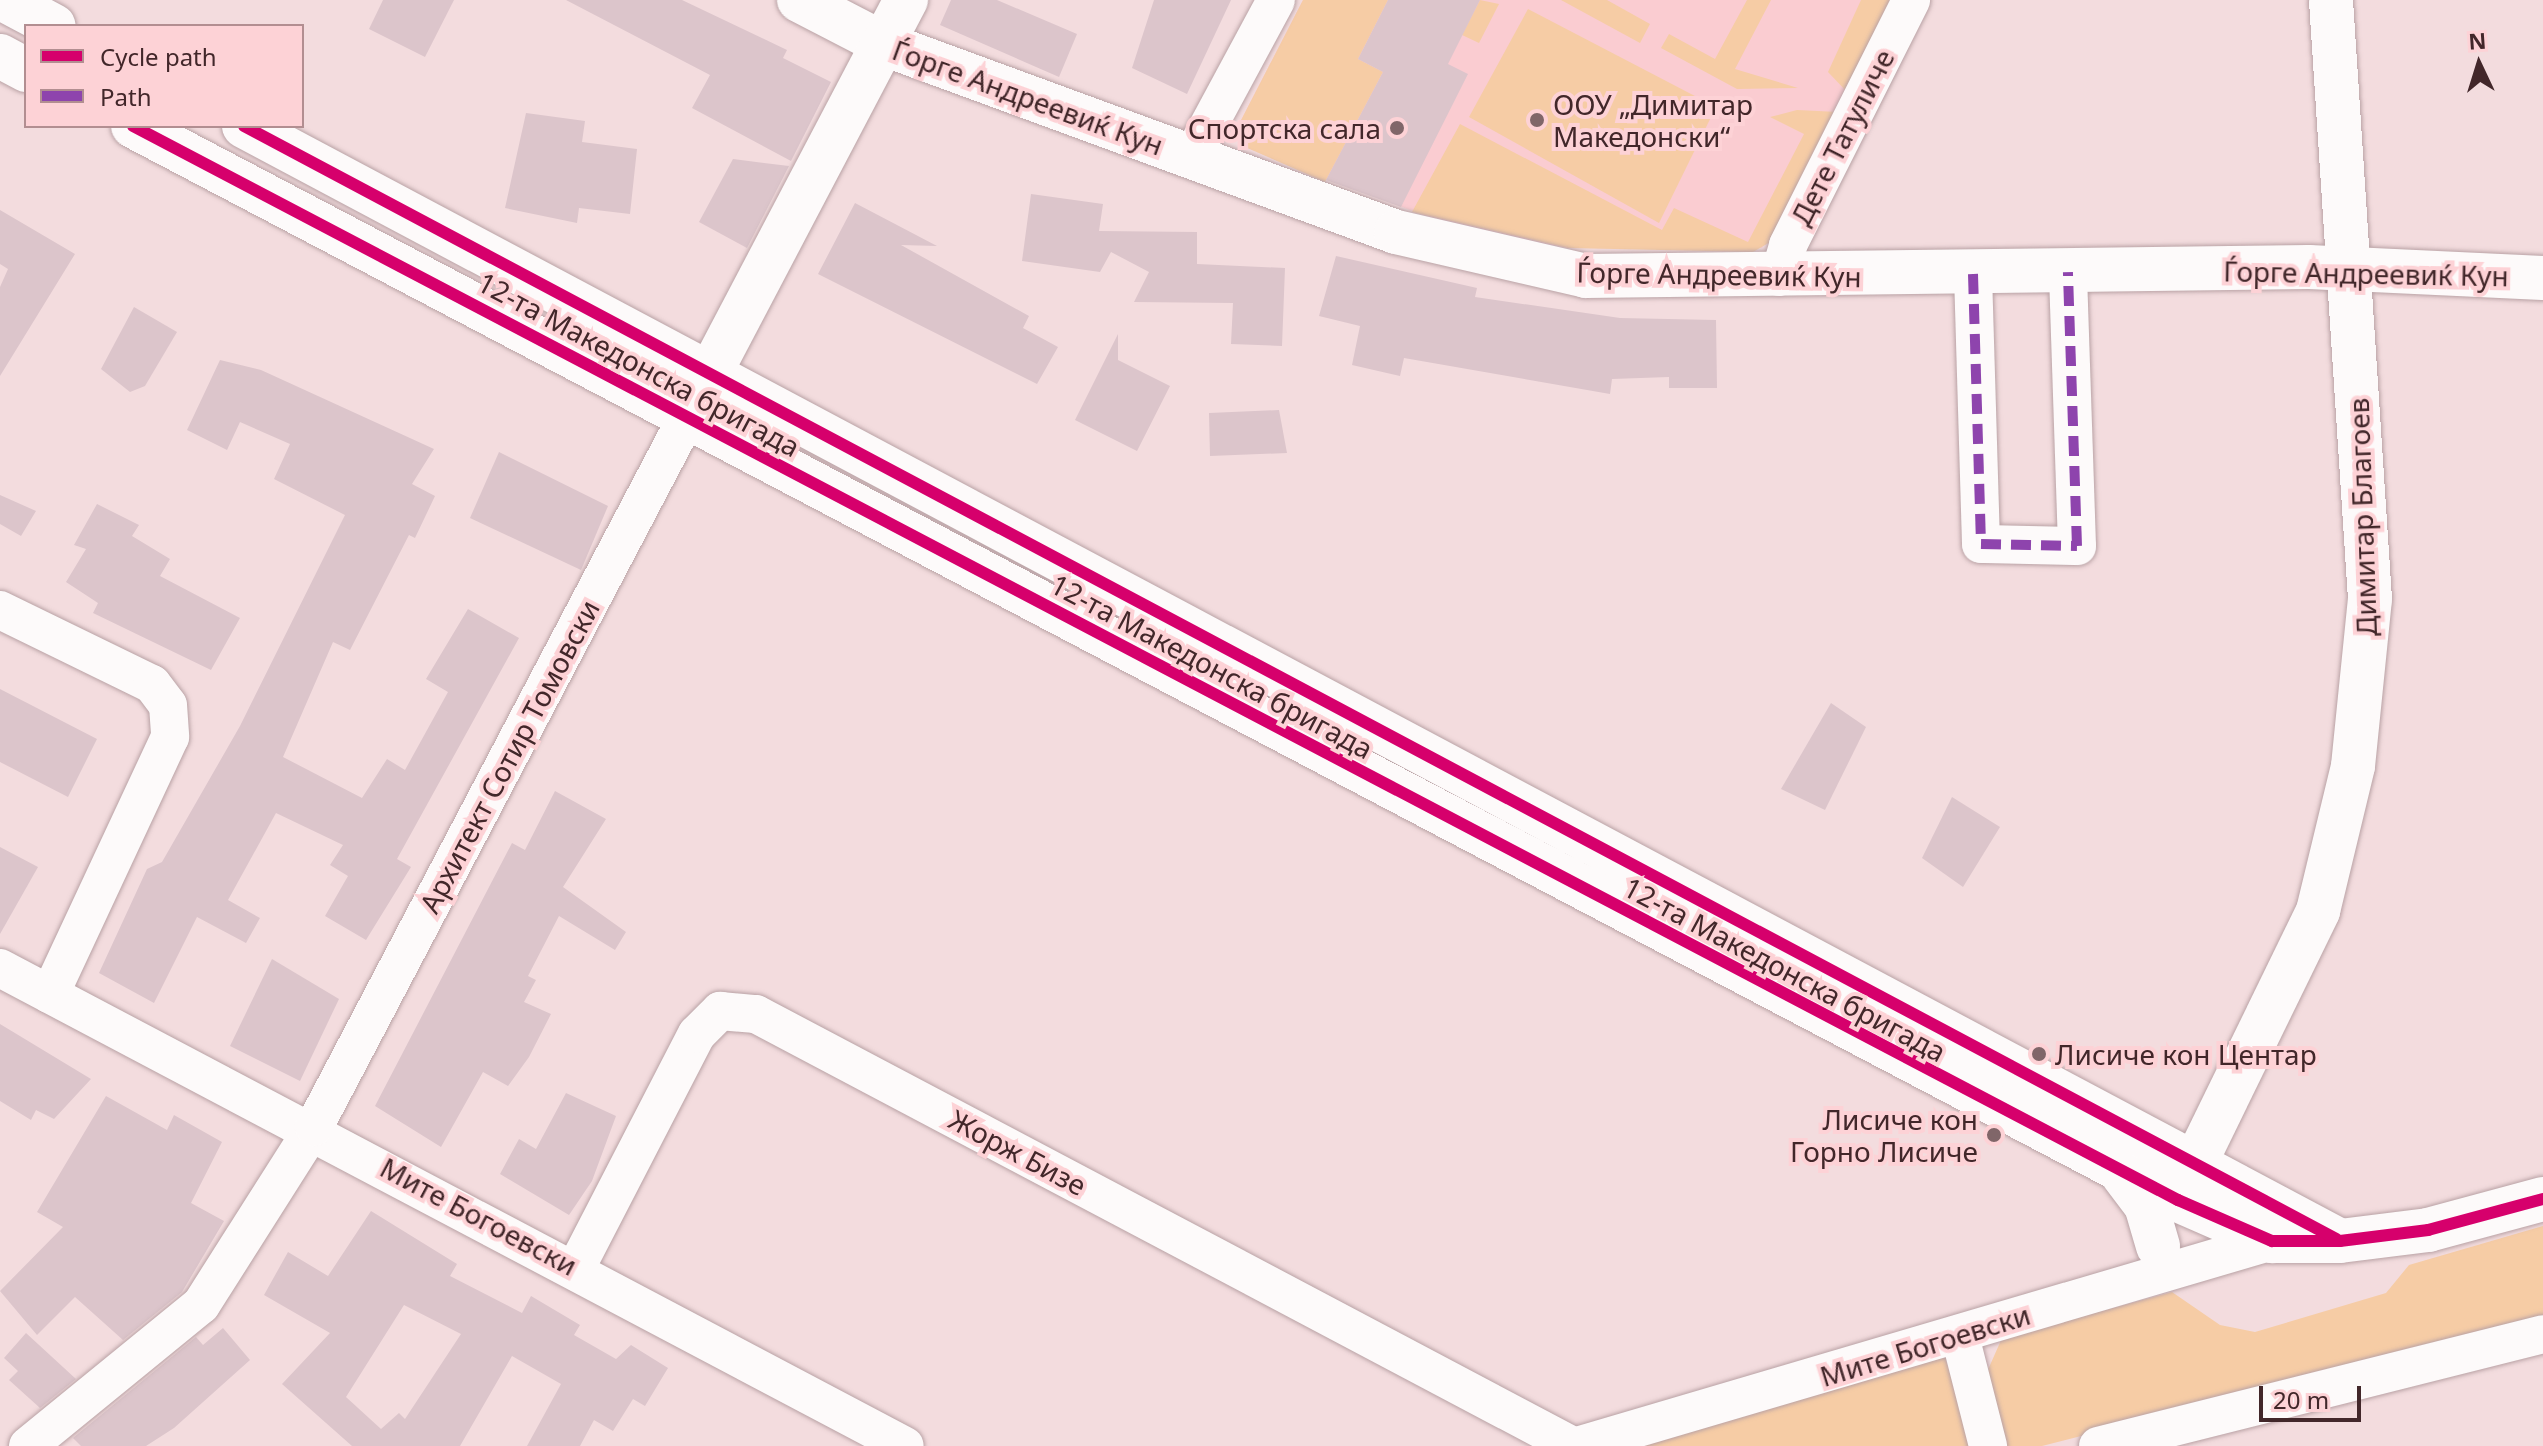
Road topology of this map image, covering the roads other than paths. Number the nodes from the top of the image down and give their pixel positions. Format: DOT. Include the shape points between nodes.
graph roads {
  1 [pos="5,0"];
  2 [pos="799,0"];
  3 [pos="906,0"];
  4 [pos="1276,0"];
  5 [pos="1911,0"];
  6 [pos="2331,0"];
  7 [pos="50,24"];
  8 [pos="884,44"];
  9 [pos="0,56"];
  10 [pos="24,69"];
  11 [pos="137,128"];
  12 [pos="248,128"];
  13 [pos="1191,158"];
  14 [pos="2353,268"];
  15 [pos="2068,272"];
  16 [pos="1973,274"];
  17 [pos="1779,277"];
  18 [pos="2543,278"];
  19 [pos="711,373"];
  20 [pos="687,417"];
  21 [pos="0,610"];
  22 [pos="0,968"];
  23 [pos="50,994"];
  24 [pos="314,1127"];
  25 [pos="2196,1159"];
  26 [pos="2123,1175"];
  27 [pos="2543,1199"];
  28 [pos="2178,1200"];
  29 [pos="2272,1241"];
  30 [pos="2340,1241"];
  31 [pos="2150,1262"];
  32 [pos="576,1268"];
  33 [pos="2543,1334"];
  34 [pos="1960,1336"];
  35 [pos="0,1442"];
  36 [pos="5,1446"];
  37 [pos="28,1446"];
  38 [pos="905,1446"];
  39 [pos="1575,1446"];
  40 [pos="1988,1446"];
  41 [pos="2098,1446"];
  1 -- 7 [label="street"];
  2 -- 8 [label="street, Ѓорге Андреевиќ Кун"];
  3 -- 8 [label="street, Архитект Сотир Томовски"];
  4 -- 13 [label="street"];
  5 -- 17 [label="street, Дете Татуличе" via="1788,245"];
  6 -- 14 [label="street, Димитар Благоев"];
  8 -- 13 [label="street, Ѓорге Андреевиќ Кун"];
  8 -- 19 [label="street, Архитект Сотир Томовски"];
  9 -- 10 [label="street"];
  11 -- 20 [label="street, 12-та Македонска бригада"];
  12 -- 19 [label="street, 12-та Македонска бригада"];
  13 -- 17 [label="street, Ѓорге Андреевиќ Кун" via="1440,247 1515,263 1586,276"];
  14 -- 15 [label="street, Ѓорге Андреевиќ Кун"];
  14 -- 18 [label="street, Ѓорге Андреевиќ Кун"];
  14 -- 25 [label="street, Димитар Благоев" via="2370,599 2353,766 2318,911"];
  15 -- 16 [label="street, Ѓорге Андреевиќ Кун"];
  15 -- 16 [label="street" via="2077,546 1981,544"];
  16 -- 17 [label="street, Ѓорге Андреевиќ Кун"];
  19 -- 20 [label="street, Архитект Сотир Томовски"];
  19 -- 25 [label="street, 12-та Македонска бригада"];
  20 -- 24 [label="street, Архитект Сотир Томовски"];
  20 -- 26 [label="street, 12-та Македонска бригада"];
  21 -- 23 [label="street" via="152,684 168,705 170,737"];
  22 -- 23 [label="street, Мите Богоевски"];
  23 -- 24 [label="street, Мите Богоевски"];
  24 -- 32 [label="street, Мите Богоевски"];
  24 -- 37 [label="street, Архитект Сотир Томовски" via="201,1305"];
  25 -- 28 [label="street, Димитар Благоев"];
  25 -- 30 [label="street, 12-та Македонска бригада"];
  26 -- 28 [label="street, 12-та Македонска бригада"];
  26 -- 31 [label="street" via="2146,1205"];
  27 -- 30 [label="street" via="2428,1230"];
  28 -- 29 [label="street, 12-та Македонска бригада"];
  28 -- 31 [label="street, Димитар Благоев"];
  29 -- 30 [label="street"];
  29 -- 31 [label="street, Мите Богоевски"];
  31 -- 34 [label="street, Мите Богоевски"];
  32 -- 38 [label="street, Мите Богоевски"];
  32 -- 39 [label="street, Жорж Бизе" via="697,1034 720,1011 756,1014"];
  33 -- 41 [label="street"];
  34 -- 39 [label="street, Мите Богоевски"];
  34 -- 40 [label="street"];
  35 -- 36 [label="street"];
}
